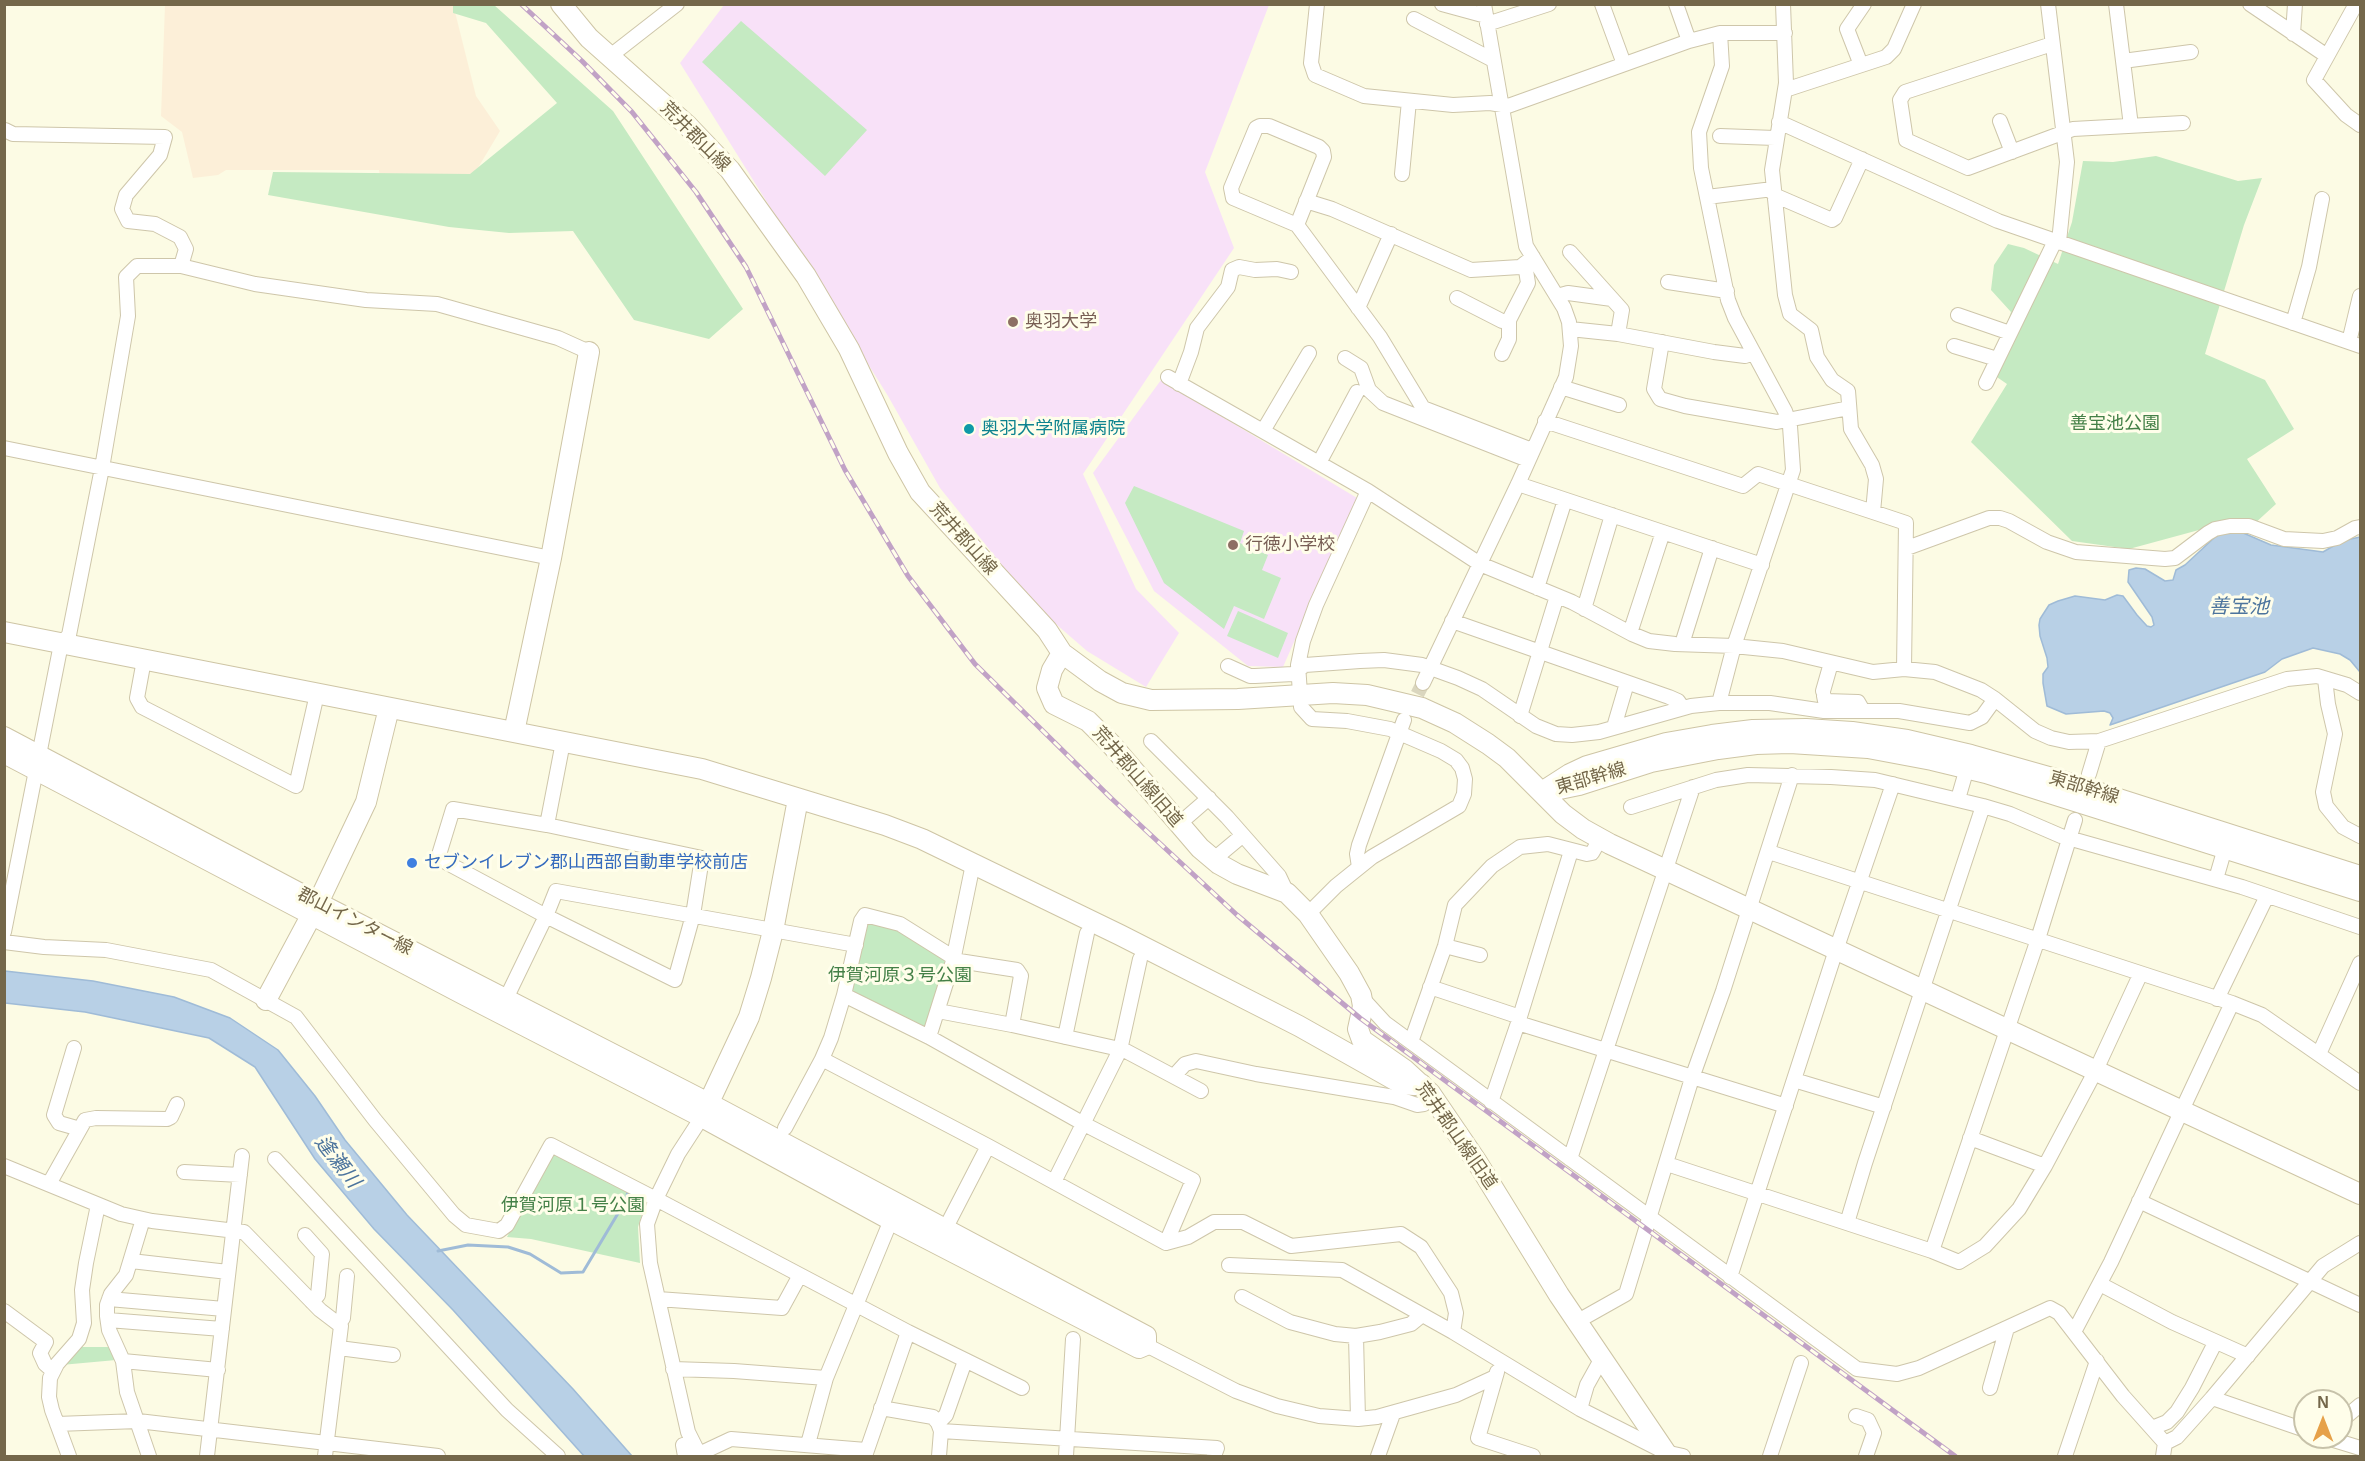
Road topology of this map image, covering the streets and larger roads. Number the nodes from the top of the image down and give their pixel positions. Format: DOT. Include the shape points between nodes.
graph roads {
  1 [pos="678,4"];
  2 [pos="1317,4"];
  3 [pos="1442,4"];
  4 [pos="1549,4"];
  5 [pos="1602,4"];
  6 [pos="1677,4"];
  7 [pos="1783,4"];
  8 [pos="1864,4"];
  9 [pos="1914,4"];
  10 [pos="2116,4"];
  11 [pos="2250,4"];
  12 [pos="2295,4"];
  13 [pos="2356,4"];
  14 [pos="2048,5"];
  15 [pos="571,8"];
  16 [pos="1486,15"];
  17 [pos="1413,19"];
  18 [pos="1720,33"];
  19 [pos="1785,33"];
  20 [pos="2293,34"];
  21 [pos="1689,41"];
  22 [pos="2052,44"];
  23 [pos="2191,52"];
  24 [pos="2327,56"];
  25 [pos="609,57"];
  26 [pos="1493,60"];
  27 [pos="2123,61"];
  28 [pos="1624,64"];
  29 [pos="1862,65"];
  30 [pos="1785,90"];
  31 [pos="1409,101"];
  32 [pos="1501,105"];
  33 [pos="2000,121"];
  34 [pos="1779,122"];
  35 [pos="2183,123"];
  36 [pos="2361,125"];
  37 [pos="2131,126"];
  38 [pos="5,130"];
  39 [pos="2063,131"];
  40 [pos="1720,136"];
  41 [pos="1775,138"];
  42 [pos="2012,152"];
  43 [pos="1862,159"];
  44 [pos="1402,174"];
  45 [pos="1773,192"];
  46 [pos="1707,197"];
  47 [pos="2322,199"];
  48 [pos="1306,201"];
  49 [pos="1297,225"];
  50 [pos="1391,234"];
  51 [pos="2057,242"];
  52 [pos="1570,252"];
  53 [pos="1529,260"];
  54 [pos="181,266"];
  55 [pos="1291,272"];
  56 [pos="1668,282"];
  57 [pos="1727,291"];
  58 [pos="1557,296"];
  59 [pos="2361,296"];
  60 [pos="1457,298"];
  61 [pos="1612,299"];
  62 [pos="1358,308"];
  63 [pos="1958,315"];
  64 [pos="1509,320"];
  65 [pos="2293,323"];
  66 [pos="1570,328"];
  67 [pos="2010,333"];
  68 [pos="1618,334"];
  69 [pos="1662,342"];
  70 [pos="2355,344"];
  71 [pos="1954,345"];
  72 [pos="589,352"];
  73 [pos="1309,353"];
  74 [pos="1754,353"];
  75 [pos="1502,354"];
  76 [pos="1345,358"];
  77 [pos="1997,359"];
  78 [pos="1986,383"];
  79 [pos="1561,387"];
  80 [pos="1357,392"];
  81 [pos="1619,405"];
  82 [pos="1849,408"];
  83 [pos="1545,421"];
  84 [pos="1789,421"];
  85 [pos="1263,431"];
  86 [pos="4,448"];
  87 [pos="1530,455"];
  88 [pos="1319,463"];
  89 [pos="102,468"];
  90 [pos="1518,484"];
  91 [pos="1788,485"];
  92 [pos="1368,491"];
  93 [pos="1565,500"];
  94 [pos="1873,512"];
  95 [pos="1612,515"];
  96 [pos="2361,527"];
  97 [pos="1663,532"];
  98 [pos="1712,548"];
  99 [pos="1906,548"];
  100 [pos="551,558"];
  101 [pos="1480,564"];
  102 [pos="1762,565"];
  103 [pos="1537,588"];
  104 [pos="1557,596"];
  105 [pos="1584,609"];
  106 [pos="1452,621"];
  107 [pos="4,632"];
  108 [pos="1630,633"];
  109 [pos="61,644"];
  110 [pos="1682,644"];
  111 [pos="1734,646"];
  112 [pos="1539,650"];
  113 [pos="1062,653"];
  114 [pos="144,660"];
  115 [pos="1830,663"];
  116 [pos="1228,666"];
  117 [pos="1430,667"];
  118 [pos="1904,669"];
  119 [pos="1299,670"];
  120 [pos="2325,679"];
  121 [pos="1423,683"];
  122 [pos="1627,683"];
  123 [pos="2361,693"];
  124 [pos="317,694"];
  125 [pos="1300,695"];
  126 [pos="1995,699"];
  127 [pos="1719,703"];
  128 [pos="389,708"];
  129 [pos="1683,708"];
  130 [pos="1863,711"];
  131 [pos="1520,716"];
  132 [pos="1806,719"];
  133 [pos="1402,726"];
  134 [pos="1614,727"];
  135 [pos="514,732"];
  136 [pos="4,737"];
  137 [pos="1150,741"];
  138 [pos="2099,741"];
  139 [pos="563,742"];
  140 [pos="4,753"];
  141 [pos="37,762"];
  142 [pos="1967,768"];
  143 [pos="2089,774"];
  144 [pos="1792,775"];
  145 [pos="1893,784"];
  146 [pos="1693,788"];
  147 [pos="1542,792"];
  148 [pos="1209,798"];
  149 [pos="798,799"];
  150 [pos="1958,799"];
  151 [pos="1983,806"];
  152 [pos="1631,807"];
  153 [pos="2075,820"];
  154 [pos="1179,824"];
  155 [pos="547,825"];
  156 [pos="1243,835"];
  157 [pos="2361,836"];
  158 [pos="2069,838"];
  159 [pos="1600,839"];
  160 [pos="2224,848"];
  161 [pos="1571,851"];
  162 [pos="1769,852"];
  163 [pos="1214,860"];
  164 [pos="973,864"];
  165 [pos="1359,867"];
  166 [pos="10,869"];
  167 [pos="1667,871"];
  168 [pos="2361,876"];
  169 [pos="2216,879"];
  170 [pos="1860,882"];
  171 [pos="2361,891"];
  172 [pos="1287,893"];
  173 [pos="2267,896"];
  174 [pos="315,908"];
  175 [pos="1750,909"];
  176 [pos="1948,911"];
  177 [pos="1308,914"];
  178 [pos="693,915"];
  179 [pos="546,916"];
  180 [pos="2361,927"];
  181 [pos="773,931"];
  182 [pos="4,932"];
  183 [pos="1087,933"];
  184 [pos="2038,939"];
  185 [pos="4,942"];
  186 [pos="856,945"];
  187 [pos="1445,946"];
  188 [pos="1836,950"];
  189 [pos="1480,955"];
  190 [pos="954,958"];
  191 [pos="1140,959"];
  192 [pos="2361,963"];
  193 [pos="2140,975"];
  194 [pos="1430,987"];
  195 [pos="1923,990"];
  196 [pos="844,995"];
  197 [pos="1362,999"];
  198 [pos="2217,999"];
  199 [pos="266,1000"];
  200 [pos="2232,1003"];
  201 [pos="503,1006"];
  202 [pos="938,1011"];
  203 [pos="1519,1020"];
  204 [pos="1012,1025"];
  205 [pos="2007,1029"];
  206 [pos="929,1037"];
  207 [pos="1065,1037"];
  208 [pos="1411,1042"];
  209 [pos="74,1048"];
  210 [pos="1120,1050"];
  211 [pos="1608,1051"];
  212 [pos="2319,1054"];
  213 [pos="822,1059"];
  214 [pos="2096,1070"];
  215 [pos="1174,1076"];
  216 [pos="1692,1078"];
  217 [pos="1794,1080"];
  218 [pos="2361,1083"];
  219 [pos="1427,1090"];
  220 [pos="1200,1091"];
  221 [pos="1491,1102"];
  222 [pos="177,1104"];
  223 [pos="1786,1106"];
  224 [pos="1884,1107"];
  225 [pos="705,1110"];
  226 [pos="2181,1110"];
  227 [pos="1084,1124"];
  228 [pos="785,1128"];
  229 [pos="80,1129"];
  230 [pos="1970,1138"];
  231 [pos="988,1146"];
  232 [pos="242,1156"];
  233 [pos="275,1159"];
  234 [pos="1570,1159"];
  235 [pos="1667,1164"];
  236 [pos="4,1166"];
  237 [pos="2045,1166"];
  238 [pos="184,1172"];
  239 [pos="240,1175"];
  240 [pos="1054,1182"];
  241 [pos="49,1184"];
  242 [pos="1758,1194"];
  243 [pos="2361,1194"];
  244 [pos="656,1198"];
  245 [pos="2139,1202"];
  246 [pos="98,1205"];
  247 [pos="143,1219"];
  248 [pos="1650,1219"];
  249 [pos="891,1220"];
  250 [pos="1847,1223"];
  251 [pos="234,1229"];
  252 [pos="305,1235"];
  253 [pos="941,1237"];
  254 [pos="1166,1243"];
  255 [pos="2361,1243"];
  256 [pos="1932,1251"];
  257 [pos="130,1261"];
  258 [pos="1229,1265"];
  259 [pos="228,1272"];
  260 [pos="800,1275"];
  261 [pos="347,1276"];
  262 [pos="1730,1277"];
  263 [pos="2308,1281"];
  264 [pos="2100,1284"];
  265 [pos="1242,1297"];
  266 [pos="109,1299"];
  267 [pos="658,1299"];
  268 [pos="312,1302"];
  269 [pos="856,1304"];
  270 [pos="2361,1305"];
  271 [pos="224,1309"];
  272 [pos="4,1311"];
  273 [pos="1422,1315"];
  274 [pos="108,1320"];
  275 [pos="1578,1321"];
  276 [pos="339,1324"];
  277 [pos="2007,1328"];
  278 [pos="222,1329"];
  279 [pos="908,1332"];
  280 [pos="1453,1332"];
  281 [pos="2074,1332"];
  282 [pos="1356,1336"];
  283 [pos="1072,1339"];
  284 [pos="2215,1343"];
  285 [pos="1146,1345"];
  286 [pos="339,1348"];
  287 [pos="393,1355"];
  288 [pos="2248,1356"];
  289 [pos="1602,1358"];
  290 [pos="965,1360"];
  291 [pos="123,1361"];
  292 [pos="2097,1361"];
  293 [pos="1500,1362"];
  294 [pos="1801,1363"];
  295 [pos="673,1369"];
  296 [pos="218,1370"];
  297 [pos="53,1371"];
  298 [pos="1495,1377"];
  299 [pos="826,1378"];
  300 [pos="1022,1388"];
  301 [pos="1990,1388"];
  302 [pos="2212,1398"];
  303 [pos="881,1408"];
  304 [pos="1580,1409"];
  305 [pos="1393,1413"];
  306 [pos="1856,1416"];
  307 [pos="1358,1419"];
  308 [pos="138,1421"];
  309 [pos="57,1424"];
  310 [pos="2293,1426"];
  311 [pos="939,1427"];
  312 [pos="211,1428"];
  313 [pos="2152,1428"];
  314 [pos="1069,1438"];
  315 [pos="327,1442"];
  316 [pos="808,1444"];
  317 [pos="2164,1450"];
  318 [pos="692,1453"];
  319 [pos="866,1453"];
  320 [pos="420,1455"];
  321 [pos="1672,1455"];
  322 [pos="69,1456"];
  323 [pos="149,1456"];
  324 [pos="207,1456"];
  325 [pos="326,1456"];
  326 [pos="438,1456"];
  327 [pos="558,1456"];
  328 [pos="939,1456"];
  329 [pos="1066,1456"];
  330 [pos="1214,1456"];
  331 [pos="1378,1456"];
  332 [pos="1533,1456"];
  333 [pos="1770,1456"];
  334 [pos="1868,1456"];
  335 [pos="2065,1456"];
  1 -- 25 [label="street"];
  2 -- 31 [label="street" via="1311,63 1315,75 1360,94"];
  3 -- 16 [label="street"];
  4 -- 16 [label="street"];
  5 -- 28 [label="street"];
  6 -- 21 [label="street"];
  7 -- 19 [label="street"];
  8 -- 29 [label="street" via="1847,29"];
  9 -- 29 [label="street" via="1891,53"];
  10 -- 27 [label="street"];
  11 -- 20 [label="street"];
  12 -- 20 [label="street"];
  13 -- 24 [label="street"];
  14 -- 22 [label="street"];
  15 -- 25 [label="street, 荒井郡山線" via="589,38"];
  16 -- 26 [label="street"];
  17 -- 26 [label="street"];
  18 -- 19 [label="street"];
  18 -- 21 [label="street"];
  18 -- 46 [label="street" via="1722,66 1699,132"];
  19 -- 30 [label="street"];
  20 -- 24 [label="street"];
  21 -- 28 [label="street"];
  22 -- 39 [label="street"];
  22 -- 42 [label="street" via="1905,92 1900,97 1908,141 1965,168"];
  23 -- 27 [label="street"];
  24 -- 36 [label="street" via="2314,80 2346,115"];
  25 -- 113 [label="street, 荒井郡山線" via="688,126 756,204 806,276 849,349 920,492 1047,630"];
  26 -- 32 [label="street"];
  27 -- 37 [label="street"];
  28 -- 32 [label="street" via="1508,106"];
  29 -- 30 [label="street"];
  30 -- 34 [label="street"];
  31 -- 32 [label="street"];
  31 -- 44 [label="street"];
  32 -- 53 [label="street"];
  33 -- 42 [label="street"];
  34 -- 41 [label="street"];
  34 -- 43 [label="street"];
  35 -- 37 [label="street"];
  37 -- 39 [label="street"];
  38 -- 54 [label="street" via="13,134 165,137 160,155 126,195 122,209 128,221 155,224 180,237 186,249"];
  39 -- 42 [label="street"];
  39 -- 51 [label="street" via="2067,168"];
  40 -- 41 [label="street"];
  41 -- 45 [label="street"];
  43 -- 45 [label="street" via="1832,220"];
  43 -- 51 [label="street" via="1998,221"];
  45 -- 46 [label="street"];
  45 -- 82 [label="street" via="1790,314 1811,330 1819,359 1832,380 1848,391"];
  46 -- 57 [label="street"];
  47 -- 65 [label="street"];
  48 -- 49 [label="street"];
  48 -- 49 [label="street" via="1323,151 1269,126 1258,127 1231,188 1232,196"];
  48 -- 50 [label="street"];
  49 -- 62 [label="street"];
  50 -- 53 [label="street" via="1471,270 1520,267"];
  50 -- 62 [label="street"];
  51 -- 65 [label="street"];
  51 -- 67 [label="street"];
  52 -- 61 [label="street"];
  53 -- 58 [label="street"];
  53 -- 64 [label="street" via="1528,283"];
  54 -- 72 [label="street" via="255,284 366,300 437,304 558,338"];
  54 -- 89 [label="street" via="137,266 126,277 128,316"];
  55 -- 85 [label="street" via="1239,267 1232,270 1228,287 1197,328 1191,352 1173,380"];
  56 -- 57 [label="street"];
  57 -- 74 [label="street" via="1735,318"];
  58 -- 61 [label="street" via="1568,293"];
  58 -- 66 [label="street"];
  59 -- 70 [label="street"];
  60 -- 64 [label="street" via="1502,321"];
  61 -- 68 [label="street" via="1622,310"];
  62 -- 87 [label="street" via="1423,408"];
  63 -- 67 [label="street"];
  64 -- 75 [label="street" via="1509,339"];
  65 -- 70 [label="street"];
  66 -- 68 [label="street"];
  66 -- 79 [label="street" via="1569,363"];
  67 -- 77 [label="street"];
  68 -- 69 [label="street"];
  69 -- 74 [label="street" via="1745,356"];
  69 -- 84 [label="street" via="1654,389 1659,399"];
  71 -- 77 [label="street"];
  72 -- 100 [label="street"];
  73 -- 85 [label="street"];
  74 -- 84 [label="street"];
  76 -- 87 [label="street" via="1361,368 1369,390 1383,403"];
  77 -- 78 [label="street"];
  79 -- 81 [label="street"];
  79 -- 83 [label="street"];
  80 -- 88 [label="street"];
  82 -- 84 [label="street"];
  82 -- 94 [label="street" via="1851,429 1875,475"];
  83 -- 87 [label="street"];
  83 -- 91 [label="street" via="1743,486 1758,474"];
  84 -- 91 [label="street" via="1793,470"];
  85 -- 88 [label="street"];
  86 -- 89 [label="street"];
  87 -- 90 [label="street"];
  88 -- 92 [label="street"];
  89 -- 100 [label="street"];
  89 -- 109 [label="street" via="69,635"];
  90 -- 93 [label="street"];
  90 -- 101 [label="street"];
  91 -- 94 [label="street"];
  91 -- 102 [label="street"];
  92 -- 101 [label="street"];
  92 -- 119 [label="street" via="1302,641"];
  93 -- 95 [label="street"];
  93 -- 103 [label="street"];
  94 -- 99 [label="street" via="1906,523"];
  95 -- 97 [label="street"];
  95 -- 105 [label="street"];
  96 -- 99 [label="street" via="2323,541 2284,539 2249,526 2230,526 2208,533 2175,558 2165,559 2076,552 2047,542 2009,521 1989,518"];
  97 -- 98 [label="street"];
  97 -- 108 [label="street"];
  98 -- 102 [label="street"];
  98 -- 110 [label="street"];
  99 -- 118 [label="street"];
  100 -- 135 [label="street"];
  101 -- 103 [label="street"];
  101 -- 106 [label="street"];
  102 -- 111 [label="street"];
  103 -- 104 [label="street"];
  104 -- 105 [label="street"];
  104 -- 112 [label="street"];
  105 -- 108 [label="street"];
  106 -- 112 [label="street"];
  106 -- 117 [label="street"];
  107 -- 109 [label="street"];
  108 -- 110 [label="street" via="1649,641"];
  109 -- 114 [label="street"];
  109 -- 141 [label="street"];
  110 -- 111 [label="street"];
  111 -- 115 [label="street" via="1795,653"];
  111 -- 127 [label="street"];
  112 -- 122 [label="street"];
  112 -- 131 [label="street"];
  113 -- 125 [label="street, 荒井郡山線" via="1122,693 1151,700"];
  113 -- 154 [label="street, 荒井郡山線旧道" via="1047,688 1054,704 1088,721"];
  114 -- 124 [label="street"];
  114 -- 124 [label="street" via="137,698 142,706 297,786"];
  115 -- 118 [label="street" via="1873,672"];
  115 -- 130 [label="street" via="1825,700 1858,702"];
  116 -- 119 [label="street" via="1250,676 1293,674"];
  117 -- 119 [label="street" via="1366,661 1305,665"];
  117 -- 121 [label="street"];
  117 -- 131 [label="street" via="1482,689"];
  118 -- 126 [label="street" via="1935,672 1969,684"];
  119 -- 125 [label="street"];
  120 -- 123 [label="street"];
  120 -- 138 [label="street" via="2287,679"];
  120 -- 157 [label="street" via="2335,734 2323,792 2326,806 2343,827"];
  122 -- 129 [label="street" via="1676,699"];
  122 -- 134 [label="street"];
  124 -- 128 [label="street"];
  125 -- 133 [label="street" via="1301,707 1312,719"];
  125 -- 147 [label="street, 荒井郡山線" via="1367,695 1422,708 1488,744"];
  126 -- 130 [label="street" via="1982,717 1970,723 1899,711"];
  126 -- 138 [label="street" via="2027,725 2051,738"];
  127 -- 129 [label="street"];
  127 -- 132 [label="street" via="1770,703"];
  128 -- 135 [label="street"];
  128 -- 174 [label="street" via="366,802"];
  129 -- 134 [label="street"];
  130 -- 132 [label="street"];
  131 -- 134 [label="street" via="1562,734"];
  132 -- 147 [label="street, 東部幹線" via="1666,743 1587,766"];
  132 -- 168 [label="street, 東部幹線" via="1971,755 2067,782"];
  133 -- 165 [label="street" via="1359,845"];
  133 -- 165 [label="street" via="1456,760 1464,772 1464,794 1459,806"];
  135 -- 139 [label="street"];
  136 -- 141 [label="street, 郡山インター線"];
  137 -- 148 [label="street"];
  138 -- 143 [label="street"];
  139 -- 149 [label="street" via="702,769"];
  139 -- 155 [label="street"];
  140 -- 141 [label="street"];
  141 -- 166 [label="street"];
  141 -- 174 [label="street, 郡山インター線"];
  142 -- 147 [label="street, 東部幹線" via="1868,748 1756,744 1651,762 1579,785"];
  142 -- 150 [label="street"];
  142 -- 160 [label="street, 東部幹線"];
  144 -- 145 [label="street"];
  144 -- 146 [label="street" via="1748,775"];
  144 -- 162 [label="street"];
  145 -- 150 [label="street"];
  145 -- 170 [label="street"];
  146 -- 152 [label="street"];
  146 -- 167 [label="street"];
  147 -- 159 [label="street, 荒井郡山線" via="1563,814"];
  148 -- 154 [label="street"];
  148 -- 156 [label="street"];
  149 -- 164 [label="street" via="911,835"];
  149 -- 181 [label="street"];
  150 -- 151 [label="street"];
  151 -- 158 [label="street"];
  151 -- 176 [label="street"];
  153 -- 158 [label="street"];
  154 -- 163 [label="street, 荒井郡山線旧道"];
  155 -- 178 [label="street" via="702,858"];
  155 -- 179 [label="street" via="453,809 438,858"];
  156 -- 163 [label="street"];
  156 -- 172 [label="street" via="1279,876"];
  158 -- 169 [label="street"];
  158 -- 184 [label="street"];
  159 -- 161 [label="street" via="1589,854"];
  159 -- 167 [label="street, 荒井郡山線"];
  160 -- 169 [label="street"];
  160 -- 171 [label="street, 東部幹線"];
  161 -- 187 [label="street" via="1533,844 1510,853 1455,905"];
  161 -- 203 [label="street"];
  162 -- 170 [label="street"];
  162 -- 175 [label="street"];
  163 -- 172 [label="street, 荒井郡山線旧道" via="1237,874"];
  164 -- 190 [label="street"];
  164 -- 219 [label="street" via="1289,1021 1391,1078"];
  165 -- 177 [label="street"];
  166 -- 182 [label="street"];
  167 -- 175 [label="street, 荒井郡山線"];
  167 -- 211 [label="street"];
  169 -- 173 [label="street"];
  170 -- 176 [label="street"];
  170 -- 188 [label="street"];
  172 -- 177 [label="street, 荒井郡山線旧道"];
  173 -- 180 [label="street"];
  173 -- 198 [label="street"];
  174 -- 199 [label="street"];
  174 -- 201 [label="street, 郡山インター線"];
  175 -- 188 [label="street, 荒井郡山線"];
  175 -- 216 [label="street"];
  176 -- 184 [label="street"];
  176 -- 195 [label="street"];
  177 -- 197 [label="street, 荒井郡山線旧道"];
  178 -- 179 [label="street" via="556,891"];
  178 -- 179 [label="street" via="675,980"];
  178 -- 181 [label="street"];
  179 -- 201 [label="street"];
  181 -- 186 [label="street"];
  181 -- 225 [label="street" via="749,1017"];
  183 -- 207 [label="street"];
  184 -- 193 [label="street"];
  184 -- 205 [label="street"];
  185 -- 199 [label="street" via="106,950 212,970"];
  186 -- 190 [label="street" via="861,921 867,914 900,924"];
  186 -- 196 [label="street"];
  187 -- 189 [label="street"];
  187 -- 194 [label="street"];
  188 -- 195 [label="street, 荒井郡山線"];
  188 -- 217 [label="street"];
  190 -- 202 [label="street"];
  190 -- 204 [label="street" via="1017,970 1021,976"];
  191 -- 210 [label="street"];
  192 -- 212 [label="street"];
  193 -- 198 [label="street"];
  193 -- 214 [label="street"];
  194 -- 203 [label="street"];
  194 -- 208 [label="street"];
  195 -- 205 [label="street, 荒井郡山線"];
  195 -- 224 [label="street"];
  196 -- 206 [label="street"];
  196 -- 213 [label="street"];
  197 -- 208 [label="street"];
  197 -- 219 [label="street, 荒井郡山線旧道" via="1358,1029 1362,1040"];
  198 -- 200 [label="street"];
  199 -- 244 [label="street" via="296,1017 375,1120 466,1225 500,1231 507,1225 551,1145"];
  200 -- 212 [label="street" via="2262,1015"];
  200 -- 226 [label="street"];
  201 -- 225 [label="street, 郡山インター線"];
  202 -- 204 [label="street"];
  202 -- 206 [label="street"];
  203 -- 211 [label="street"];
  203 -- 221 [label="street"];
  204 -- 207 [label="street"];
  205 -- 214 [label="street, 荒井郡山線"];
  205 -- 230 [label="street"];
  206 -- 227 [label="street"];
  207 -- 210 [label="street"];
  208 -- 221 [label="street"];
  209 -- 229 [label="street" via="54,1115 59,1123"];
  210 -- 215 [label="street"];
  210 -- 227 [label="street"];
  211 -- 216 [label="street"];
  211 -- 234 [label="street"];
  212 -- 218 [label="street"];
  213 -- 228 [label="street"];
  213 -- 231 [label="street"];
  214 -- 226 [label="street, 荒井郡山線"];
  214 -- 237 [label="street"];
  215 -- 219 [label="street" via="1185,1064 1196,1061 1394,1097 1417,1105 1424,1104"];
  215 -- 220 [label="street"];
  216 -- 223 [label="street"];
  216 -- 235 [label="street"];
  217 -- 223 [label="street"];
  217 -- 224 [label="street"];
  219 -- 275 [label="street, 荒井郡山線旧道" via="1478,1162"];
  221 -- 234 [label="street"];
  222 -- 229 [label="street" via="167,1119 96,1118 85,1120"];
  223 -- 242 [label="street"];
  224 -- 250 [label="street"];
  225 -- 244 [label="street"];
  225 -- 249 [label="street"];
  225 -- 253 [label="street"];
  226 -- 243 [label="street, 荒井郡山線"];
  226 -- 245 [label="street"];
  227 -- 240 [label="street"];
  227 -- 254 [label="street" via="1193,1180"];
  229 -- 241 [label="street"];
  230 -- 237 [label="street"];
  230 -- 256 [label="street"];
  231 -- 240 [label="street"];
  231 -- 253 [label="street"];
  232 -- 239 [label="street"];
  233 -- 327 [label="street" via="507,1410"];
  234 -- 248 [label="street"];
  235 -- 242 [label="street"];
  235 -- 248 [label="street"];
  236 -- 241 [label="street"];
  237 -- 256 [label="street" via="2019,1209 1985,1246 1959,1262"];
  238 -- 239 [label="street"];
  239 -- 251 [label="street"];
  240 -- 254 [label="street"];
  241 -- 246 [label="street"];
  242 -- 250 [label="street"];
  242 -- 262 [label="street"];
  244 -- 260 [label="street"];
  244 -- 267 [label="street" via="646,1233"];
  245 -- 263 [label="street"];
  245 -- 264 [label="street"];
  246 -- 247 [label="street"];
  246 -- 297 [label="street" via="82,1290 82,1331"];
  247 -- 251 [label="street"];
  247 -- 257 [label="street"];
  248 -- 262 [label="street"];
  248 -- 275 [label="street" via="1626,1294"];
  249 -- 253 [label="street"];
  249 -- 269 [label="street"];
  250 -- 256 [label="street"];
  251 -- 259 [label="street"];
  251 -- 268 [label="street" via="244,1232"];
  252 -- 268 [label="street" via="322,1254 318,1294"];
  253 -- 285 [label="street" via="1139,1348"];
  254 -- 280 [label="street" via="1188,1237 1214,1221 1242,1221 1291,1246 1401,1234 1421,1247 1451,1293 1456,1313"];
  255 -- 263 [label="street" via="2323,1266"];
  257 -- 259 [label="street"];
  257 -- 266 [label="street" via="126,1275"];
  258 -- 273 [label="street" via="1342,1270"];
  259 -- 271 [label="street"];
  260 -- 267 [label="street" via="782,1308"];
  260 -- 269 [label="street"];
  261 -- 276 [label="street"];
  262 -- 277 [label="street" via="1857,1369 1897,1374 1919,1368"];
  263 -- 270 [label="street"];
  263 -- 288 [label="street"];
  264 -- 281 [label="street"];
  264 -- 284 [label="street"];
  265 -- 282 [label="street" via="1305,1328"];
  266 -- 271 [label="street"];
  266 -- 274 [label="street"];
  267 -- 295 [label="street"];
  268 -- 276 [label="street"];
  269 -- 279 [label="street"];
  269 -- 299 [label="street"];
  271 -- 278 [label="street"];
  272 -- 297 [label="street" via="46,1342 40,1353"];
  273 -- 280 [label="street"];
  273 -- 282 [label="street" via="1411,1324"];
  274 -- 278 [label="street"];
  274 -- 291 [label="street"];
  275 -- 289 [label="street, 荒井郡山線旧道"];
  276 -- 286 [label="street"];
  277 -- 281 [label="street" via="2050,1308"];
  277 -- 301 [label="street"];
  278 -- 296 [label="street"];
  279 -- 290 [label="street"];
  279 -- 303 [label="street"];
  280 -- 293 [label="street"];
  281 -- 292 [label="street"];
  282 -- 307 [label="street"];
  283 -- 314 [label="street"];
  284 -- 288 [label="street"];
  284 -- 313 [label="street" via="2177,1412 2167,1422"];
  285 -- 307 [label="street" via="1236,1392 1276,1406 1319,1416"];
  286 -- 287 [label="street"];
  286 -- 315 [label="street"];
  288 -- 302 [label="street"];
  289 -- 304 [label="street" via="1587,1385"];
  289 -- 321 [label="street, 荒井郡山線旧道"];
  290 -- 300 [label="street"];
  290 -- 311 [label="street"];
  291 -- 296 [label="street"];
  291 -- 308 [label="street" via="126,1388"];
  292 -- 313 [label="street"];
  292 -- 335 [label="street"];
  293 -- 298 [label="street"];
  293 -- 304 [label="street"];
  294 -- 333 [label="street"];
  295 -- 299 [label="street"];
  295 -- 318 [label="street"];
  296 -- 312 [label="street"];
  297 -- 309 [label="street" via="49,1397"];
  298 -- 305 [label="street" via="1456,1395"];
  298 -- 332 [label="street" via="1478,1438"];
  299 -- 316 [label="street"];
  302 -- 310 [label="street"];
  302 -- 317 [label="street"];
  303 -- 311 [label="street" via="933,1417"];
  303 -- 319 [label="street"];
  304 -- 321 [label="street"];
  305 -- 307 [label="street"];
  305 -- 331 [label="street"];
  306 -- 334 [label="street" via="1868,1420 1874,1433"];
  308 -- 309 [label="street"];
  308 -- 312 [label="street"];
  308 -- 323 [label="street"];
  309 -- 322 [label="street"];
  311 -- 314 [label="street"];
  311 -- 328 [label="street"];
  312 -- 315 [label="street"];
  312 -- 324 [label="street"];
  313 -- 317 [label="street"];
  314 -- 329 [label="street"];
  314 -- 330 [label="street" via="1217,1448"];
  315 -- 320 [label="street"];
  315 -- 325 [label="street"];
  316 -- 318 [label="street" via="731,1439"];
  316 -- 319 [label="street"];
  320 -- 326 [label="street"];
}
